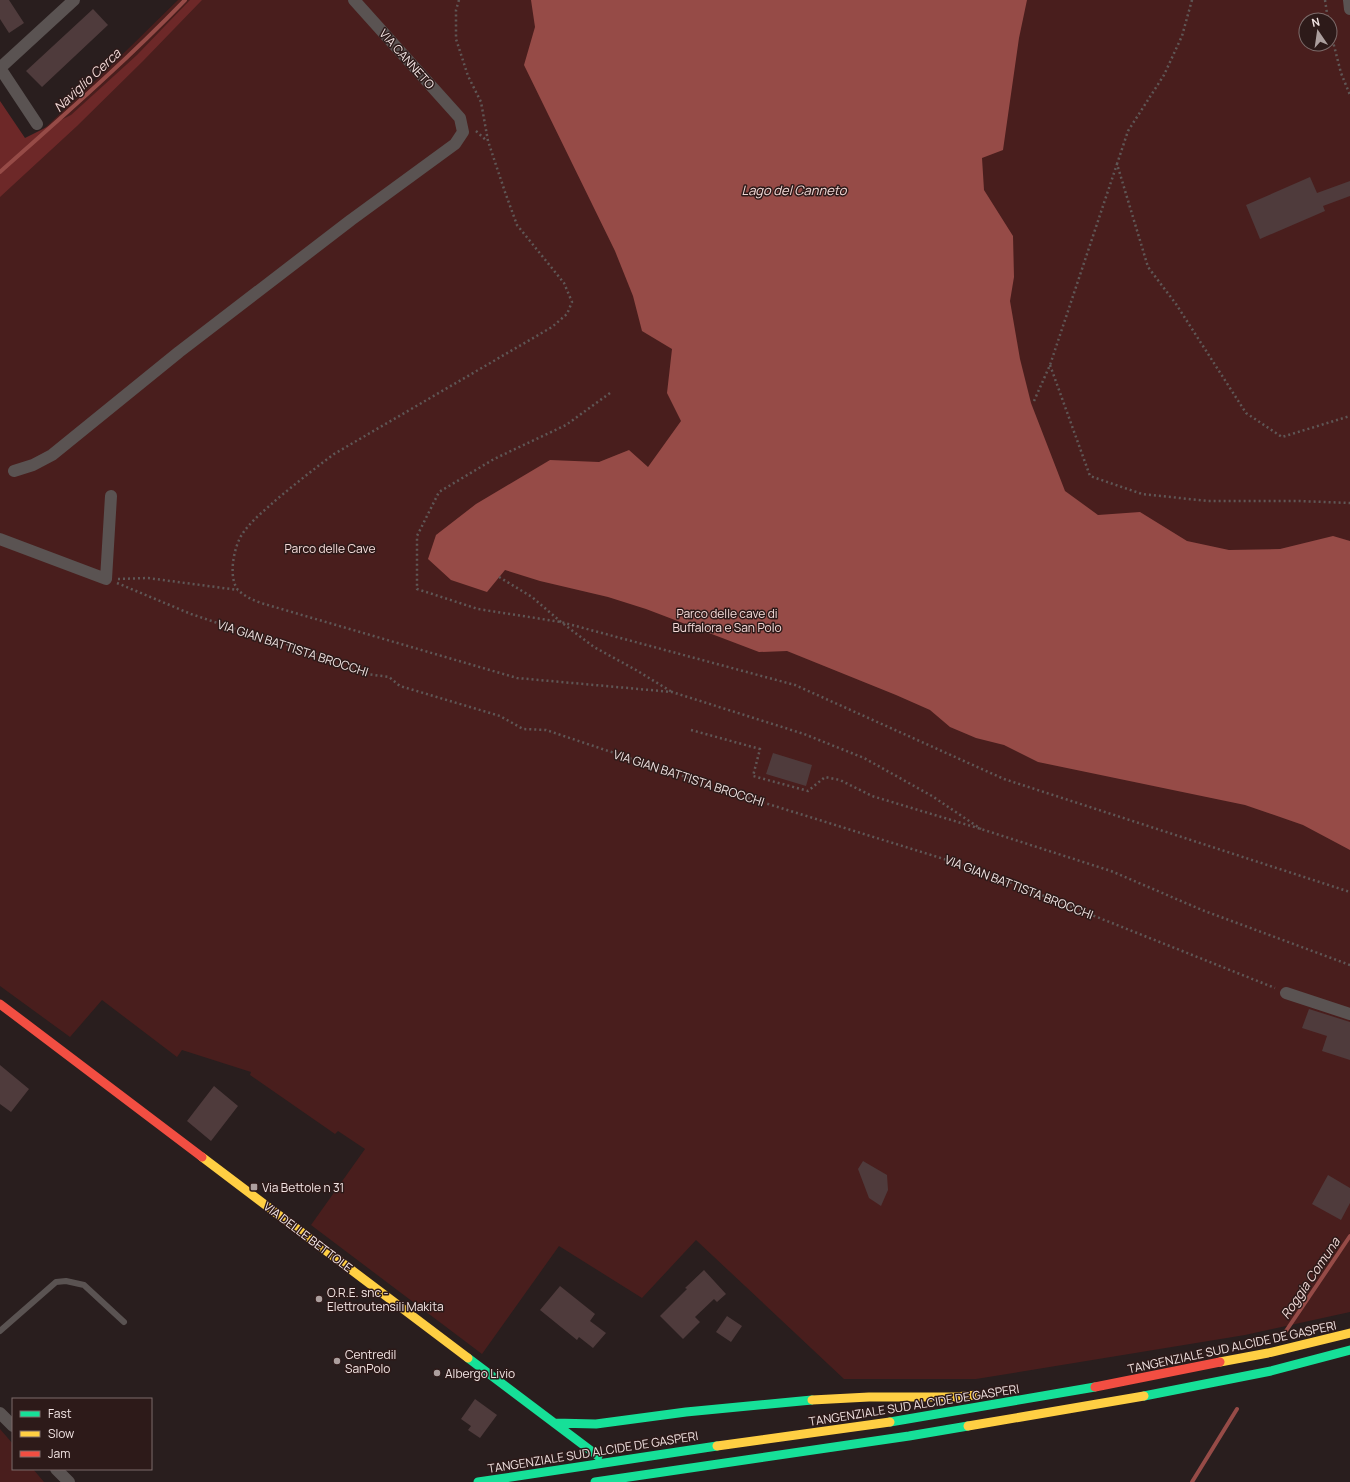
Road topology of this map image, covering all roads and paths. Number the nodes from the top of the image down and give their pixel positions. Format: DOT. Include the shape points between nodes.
graph roads {
  1 [pos="74,0"];
  2 [pos="354,0"];
  3 [pos="459,0"];
  4 [pos="1192,0"];
  5 [pos="1325,0"];
  6 [pos="1349,0"];
  7 [pos="1350,9"];
  8 [pos="1327,12"];
  9 [pos="1336,52"];
  10 [pos="0,68"];
  11 [pos="1350,95"];
  12 [pos="37,124"];
  13 [pos="1117,164"];
  14 [pos="1050,365"];
  15 [pos="610,393"];
  16 [pos="1034,401"];
  17 [pos="1350,416"];
  18 [pos="14,471"];
  19 [pos="111,496"];
  20 [pos="1350,503"];
  21 [pos="0,538"];
  22 [pos="499,577"];
  23 [pos="106,579"];
  24 [pos="238,590"];
  25 [pos="561,622"];
  26 [pos="672,692"];
  27 [pos="691,730"];
  28 [pos="981,829"];
  29 [pos="1350,892"];
  30 [pos="1350,965"];
  31 [pos="1286,993"];
  32 [pos="0,1004"];
  33 [pos="1350,1014"];
  34 [pos="124,1322"];
  35 [pos="0,1330"];
  36 [pos="1350,1333"];
  37 [pos="1350,1350"];
  38 [pos="1076,1380"];
  39 [pos="1106,1386"];
  40 [pos="989,1393"];
  41 [pos="0,1413"];
  42 [pos="554,1423"];
  43 [pos="12,1425"];
  44 [pos="598,1456"];
  45 [pos="57,1470"];
  46 [pos="68,1482"];
  47 [pos="478,1482"];
  48 [pos="595,1482"];
  1 -- 10 [label="street"];
  2 -- 18 [label="street, VIA CANNETO" via="460,118 463,132 455,144 179,352 52,455"];
  3 -- 24 [label="path" via="456,10 456,39 468,76 482,102 488,141 517,225 564,283 572,302 567,314 552,327 334,454 308,473 243,533 233,564"];
  4 -- 13 [label="path" via="1182,36 1164,75 1128,131"];
  5 -- 8 [label="path"];
  6 -- 7 [label="street"];
  9 -- 11 [label="path"];
  10 -- 12 [label="street"];
  13 -- 14 [label="path"];
  13 -- 17 [label="path" via="1148,267 1176,304 1246,413 1282,437"];
  14 -- 16 [label="path"];
  14 -- 20 [label="path" via="1090,476 1142,494 1208,501"];
  15 -- 25 [label="path" via="566,425 494,459 439,492 417,536 417,589 478,609"];
  19 -- 23 [label="street"];
  21 -- 23 [label="street"];
  22 -- 25 [label="path" via="532,597"];
  23 -- 24 [label="path" via="148,578"];
  23 -- 31 [label="path, VIA GIAN BATTISTA BROCCHI" via="220,624 313,653 340,666 389,677 400,686 500,716 522,730 546,730 733,793 979,870"];
  24 -- 26 [label="path" via="261,603 517,678"];
  25 -- 26 [label="path" via="594,647"];
  25 -- 29 [label="path" via="795,685 1004,779"];
  26 -- 28 [label="path" via="804,734 864,758 932,796"];
  27 -- 28 [label="path" via="760,749 752,776 808,791 824,777 840,780 872,796"];
  28 -- 30 [label="path" via="1111,871 1202,910"];
  31 -- 33 [label="street"];
  32 -- 42 [label="main road, VIA DELLE BETTOLE"];
  34 -- 35 [label="lane" via="84,1285 66,1281 56,1282"];
  36 -- 39 [label="main road, TANGENZIALE SUD ALCIDE DE GASPERI" via="1268,1353"];
  37 -- 48 [label="main road" via="1271,1371 1122,1400 909,1436"];
  38 -- 39 [label="main road"];
  39 -- 47 [label="main road, TANGENZIALE SUD ALCIDE DE GASPERI" via="904,1420"];
  40 -- 42 [label="main road" via="955,1397 869,1397 795,1401 596,1424"];
  41 -- 43 [label="street"];
  42 -- 44 [label="main road, VIA DELLE BETTOLE"];
  45 -- 46 [label="street"];
}
